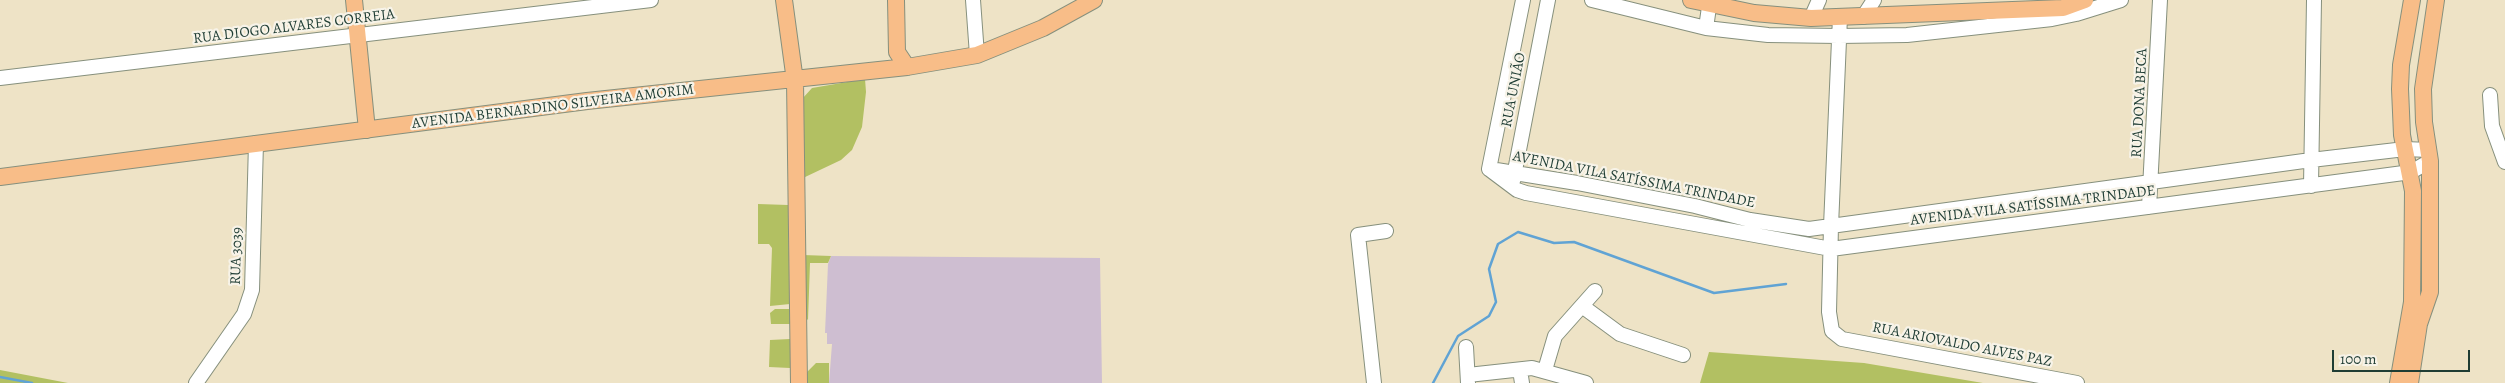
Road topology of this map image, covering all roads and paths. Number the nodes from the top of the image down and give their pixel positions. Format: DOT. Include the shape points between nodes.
graph roads {
  1 [pos="354,0"];
  2 [pos="651,0"];
  3 [pos="784,0"];
  4 [pos="896,0"];
  5 [pos="973,0"];
  6 [pos="1094,0"];
  7 [pos="1522,0"];
  8 [pos="1548,0"];
  9 [pos="1592,0"];
  10 [pos="1691,0"];
  11 [pos="1819,0"];
  12 [pos="1874,0"];
  13 [pos="2085,0"];
  14 [pos="2121,0"];
  15 [pos="2160,0"];
  16 [pos="2314,0"];
  17 [pos="2412,0"];
  18 [pos="2436,0"];
  19 [pos="1709,2"];
  20 [pos="1984,6"];
  21 [pos="1840,17"];
  22 [pos="1863,17"];
  23 [pos="1811,18"];
  24 [pos="1706,28"];
  25 [pos="357,36"];
  26 [pos="1839,36"];
  27 [pos="897,52"];
  28 [pos="978,55"];
  29 [pos="907,67"];
  30 [pos="880,70"];
  31 [pos="0,78"];
  32 [pos="795,81"];
  33 [pos="2490,95"];
  34 [pos="367,130"];
  35 [pos="256,143"];
  36 [pos="2405,149"];
  37 [pos="2429,156"];
  38 [pos="2311,160"];
  39 [pos="2505,162"];
  40 [pos="1489,169"];
  41 [pos="2411,172"];
  42 [pos="0,177"];
  43 [pos="1513,180"];
  44 [pos="2152,181"];
  45 [pos="2310,186"];
  46 [pos="2150,208"];
  47 [pos="1831,226"];
  48 [pos="1386,231"];
  49 [pos="1831,249"];
  50 [pos="1595,291"];
  51 [pos="1582,306"];
  52 [pos="1466,347"];
  53 [pos="1683,355"];
  54 [pos="1545,370"];
  55 [pos="1521,376"];
  56 [pos="1468,379"];
  57 [pos="196,383"];
  58 [pos="800,383"];
  59 [pos="1374,383"];
  60 [pos="1586,383"];
  61 [pos="2076,383"];
  62 [pos="2398,383"];
  63 [pos="2410,383"];
  1 -- 25 [label="main road"];
  2 -- 25 [label="street, RUA DIOGO ALVARES CORREIA"];
  3 -- 32 [label="main road"];
  4 -- 27 [label="main road"];
  5 -- 28 [label="street"];
  6 -- 28 [label="main road, AVENIDA BERNARDINO SILVEIRA AMORIM" via="1043,28"];
  7 -- 40 [label="street, RUA UNIÃO"];
  8 -- 43 [label="street, RUA UNIÃO"];
  9 -- 24 [label="street"];
  10 -- 19 [label="main road"];
  11 -- 23 [label="street"];
  12 -- 22 [label="street"];
  13 -- 20 [label="main road" via="2063,8"];
  14 -- 26 [label="street" via="2052,19 1907,35"];
  15 -- 44 [label="street, RUA DONA BECA"];
  16 -- 38 [label="street"];
  17 -- 36 [label="main road" via="2401,65"];
  18 -- 37 [label="main road" via="2423,89"];
  19 -- 23 [label="main road" via="1754,13"];
  19 -- 24 [label="street"];
  20 -- 22 [label="main road"];
  21 -- 22 [label="main road"];
  21 -- 23 [label="main road"];
  21 -- 26 [label="street"];
  24 -- 26 [label="street"];
  25 -- 31 [label="street, RUA DIOGO ALVARES CORREIA"];
  25 -- 34 [label="main road"];
  26 -- 47 [label="street"];
  27 -- 29 [label="main road"];
  27 -- 30 [label="main road"];
  28 -- 29 [label="main road, AVENIDA BERNARDINO SILVEIRA AMORIM"];
  29 -- 30 [label="main road, AVENIDA BERNARDINO SILVEIRA AMORIM"];
  30 -- 32 [label="main road, AVENIDA BERNARDINO SILVEIRA AMORIM"];
  32 -- 34 [label="main road, AVENIDA BERNARDINO SILVEIRA AMORIM" via="587,101"];
  32 -- 58 [label="main road"];
  33 -- 39 [label="street" via="2492,126"];
  34 -- 35 [label="main road, AVENIDA BERNARDINO SILVEIRA AMORIM"];
  35 -- 42 [label="main road, AVENIDA BERNARDINO SILVEIRA AMORIM"];
  35 -- 57 [label="street, RUA 3039" via="252,290 244,314"];
  36 -- 37 [label="street, AVENIDA VILA SATÍSSIMA TRINDADE"];
  36 -- 38 [label="street, AVENIDA VILA SATÍSSIMA TRINDADE"];
  36 -- 41 [label="main road"];
  37 -- 41 [label="street, AVENIDA VILA SATÍSSIMA TRINDADE"];
  37 -- 63 [label="main road" via="2430,292 2419,324"];
  38 -- 44 [label="street, AVENIDA VILA SATÍSSIMA TRINDADE"];
  38 -- 45 [label="street"];
  40 -- 43 [label="street, AVENIDA VILA SATÍSSIMA TRINDADE"];
  41 -- 45 [label="street, AVENIDA VILA SATÍSSIMA TRINDADE"];
  41 -- 62 [label="main road" via="2412,302"];
  43 -- 47 [label="street, AVENIDA VILA SATÍSSIMA TRINDADE" via="1694,206 1790,228"];
  43 -- 49 [label="street, AVENIDA VILA SATÍSSIMA TRINDADE" via="1526,193"];
  44 -- 46 [label="street, RUA DONA BECA"];
  44 -- 47 [label="street, AVENIDA VILA SATÍSSIMA TRINDADE"];
  45 -- 46 [label="street, AVENIDA VILA SATÍSSIMA TRINDADE"];
  46 -- 49 [label="street, AVENIDA VILA SATÍSSIMA TRINDADE"];
  47 -- 49 [label="street"];
  48 -- 59 [label="street" via="1358,234"];
  49 -- 61 [label="street, RUA ARIOVALDO ALVES PAZ" via="1830,322 1832,331 1842,339"];
  50 -- 51 [label="street"];
  51 -- 53 [label="street" via="1620,334"];
  51 -- 54 [label="street" via="1555,336"];
  52 -- 56 [label="street"];
  54 -- 55 [label="street" via="1532,368"];
  54 -- 60 [label="street"];
  55 -- 56 [label="street"];
}
